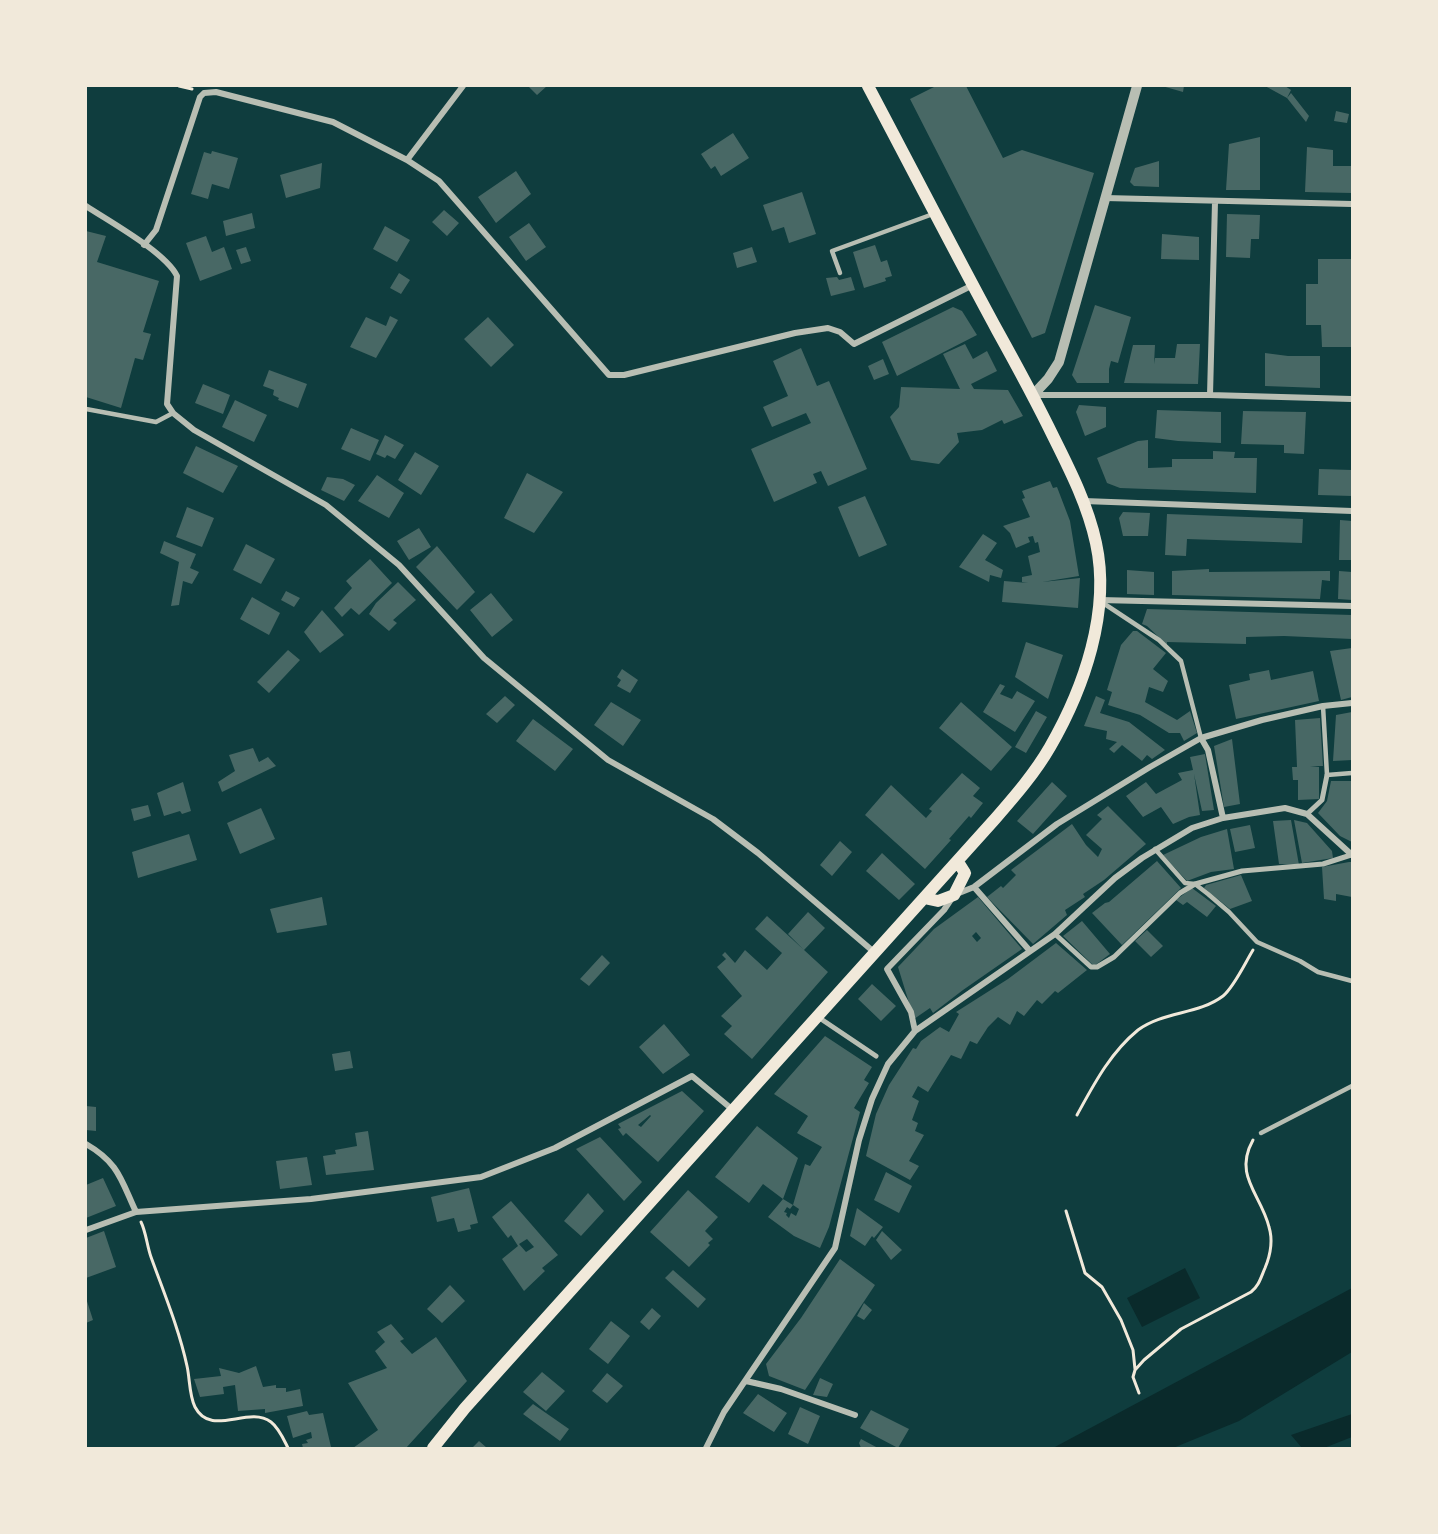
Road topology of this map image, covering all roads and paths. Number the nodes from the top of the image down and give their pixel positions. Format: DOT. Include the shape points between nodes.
graph roads {
  1 [pos="463,86"];
  2 [pos="867,86"];
  3 [pos="1137,86"];
  4 [pos="407,160"];
  5 [pos="1106,198"];
  6 [pos="1215,202"];
  7 [pos="1353,204"];
  8 [pos="86,206"];
  9 [pos="935,213"];
  10 [pos="144,245"];
  11 [pos="840,273"];
  12 [pos="973,285"];
  13 [pos="1033,395"];
  14 [pos="1210,395"];
  15 [pos="1353,399"];
  16 [pos="86,409"];
  17 [pos="173,413"];
  18 [pos="1084,501"];
  19 [pos="1353,511"];
  20 [pos="1099,600"];
  21 [pos="1353,606"];
  22 [pos="1353,703"];
  23 [pos="1323,706"];
  24 [pos="1201,738"];
  25 [pos="1353,773"];
  26 [pos="1327,775"];
  27 [pos="1307,814"];
  28 [pos="1223,818"];
  29 [pos="1155,849"];
  30 [pos="1352,855"];
  31 [pos="958,862"];
  32 [pos="940,881"];
  33 [pos="1195,884"];
  34 [pos="974,887"];
  35 [pos="954,895"];
  36 [pos="924,898"];
  37 [pos="1055,934"];
  38 [pos="1257,942"];
  39 [pos="1030,951"];
  40 [pos="874,952"];
  41 [pos="1353,981"];
  42 [pos="816,1016"];
  43 [pos="915,1031"];
  44 [pos="876,1056"];
  45 [pos="1353,1086"];
  46 [pos="733,1110"];
  47 [pos="1077,1115"];
  48 [pos="1261,1133"];
  49 [pos="86,1144"];
  50 [pos="1066,1211"];
  51 [pos="136,1212"];
  52 [pos="86,1230"];
  53 [pos="1135,1370"];
  54 [pos="746,1381"];
  55 [pos="1139,1393"];
  56 [pos="855,1415"];
  57 [pos="288,1449"];
  58 [pos="433,1449"];
  59 [pos="706,1449"];
  1 -- 4 [label="street"];
  2 -- 9 [label="main road"];
  3 -- 5 [label="street"];
  4 -- 10 [label="street" via="333,122 216,92 204,93 156,230"];
  4 -- 12 [label="street" via="439,181 609,375 624,375 828,328 854,344"];
  5 -- 6 [label="street"];
  5 -- 13 [label="street" via="1059,362"];
  6 -- 7 [label="street"];
  6 -- 14 [label="street"];
  8 -- 10 [label="street"];
  9 -- 11 [label="lane" via="832,251"];
  9 -- 12 [label="main road"];
  10 -- 17 [label="street" via="172,266 177,276 167,404"];
  12 -- 13 [label="main road"];
  13 -- 14 [label="street"];
  13 -- 18 [label="main road"];
  14 -- 15 [label="street"];
  16 -- 17 [label="lane" via="156,422"];
  17 -- 40 [label="street" via="194,430 326,506 399,566 484,658 608,760 713,819"];
  18 -- 19 [label="street"];
  18 -- 20 [label="main road" via="1100,570"];
  20 -- 21 [label="street"];
  20 -- 24 [label="lane" via="1159,640 1181,661"];
  20 -- 31 [label="main road" via="1095,636 1083,674 1050,747 1030,777"];
  22 -- 23 [label="street"];
  23 -- 24 [label="street"];
  23 -- 26 [label="lane"];
  24 -- 28 [label="street" via="1208,750"];
  24 -- 34 [label="street" via="1057,824"];
  25 -- 26 [label="lane"];
  26 -- 27 [label="street" via="1322,800"];
  27 -- 28 [label="street" via="1285,808"];
  27 -- 30 [label="street"];
  28 -- 29 [label="street" via="1192,828"];
  29 -- 33 [label="lane" via="1185,883"];
  29 -- 37 [label="street" via="1115,878"];
  30 -- 33 [label="street" via="1323,864 1242,871"];
  31 -- 32 [label="main road"];
  31 -- 35 [label="main road" via="965,873"];
  32 -- 35 [label="main road"];
  32 -- 36 [label="main road"];
  33 -- 37 [label="street" via="1180,893 1114,957 1097,967 1091,967"];
  33 -- 38 [label="lane" via="1230,912"];
  34 -- 35 [label="street"];
  34 -- 39 [label="street"];
  35 -- 36 [label="main road" via="938,901"];
  35 -- 43 [label="street" via="945,910 888,969 911,1012"];
  36 -- 40 [label="main road"];
  37 -- 39 [label="street"];
  38 -- 41 [label="lane" via="1318,972"];
  38 -- 47 [label="path" via="1224,995 1204,1007 1165,1016 1140,1029 1113,1054"];
  39 -- 43 [label="street"];
  40 -- 42 [label="main road"];
  42 -- 44 [label="street"];
  42 -- 46 [label="main road"];
  43 -- 54 [label="street" via="888,1064 872,1099 835,1248"];
  45 -- 48 [label="lane"];
  46 -- 51 [label="street" via="692,1076 555,1148 481,1177 311,1199"];
  46 -- 58 [label="main road" via="465,1408"];
  48 -- 53 [label="path" via="1245,1158 1251,1186 1270,1228 1269,1257 1259,1283 1251,1292 1181,1329"];
  49 -- 51 [label="street" via="114,1166"];
  50 -- 53 [label="path" via="1085,1273 1102,1287 1121,1320 1133,1350"];
  51 -- 52 [label="street"];
  51 -- 57 [label="path" via="180,1342 195,1406 212,1421 245,1417 273,1422"];
  53 -- 55 [label="path"];
  54 -- 56 [label="street"];
  54 -- 59 [label="street" via="724,1412"];
}
